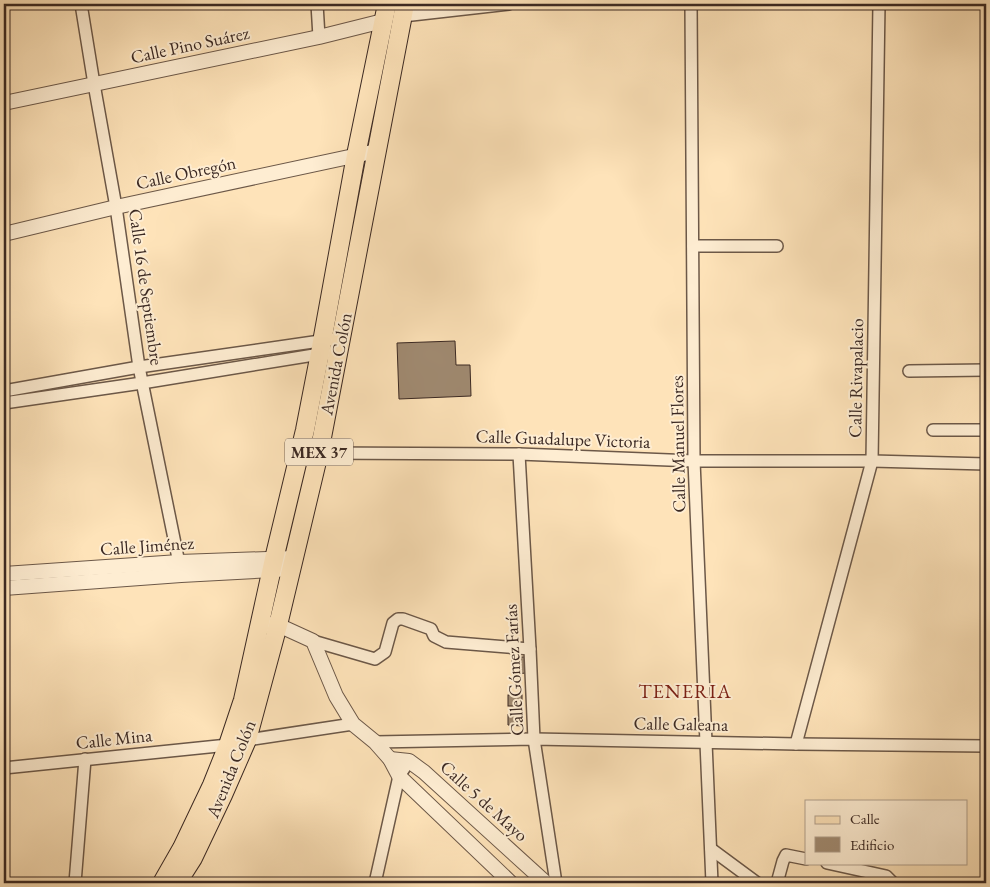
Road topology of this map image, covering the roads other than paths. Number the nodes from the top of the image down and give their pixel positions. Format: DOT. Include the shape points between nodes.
graph roads {
  1 [pos="81,4"];
  2 [pos="317,4"];
  3 [pos="387,4"];
  4 [pos="509,4"];
  5 [pos="691,4"];
  6 [pos="879,4"];
  7 [pos="404,10"];
  8 [pos="383,21"];
  9 [pos="319,37"];
  10 [pos="94,84"];
  11 [pos="4,103"];
  12 [pos="377,151"];
  13 [pos="356,155"];
  14 [pos="116,207"];
  15 [pos="4,234"];
  16 [pos="693,246"];
  17 [pos="776,246"];
  18 [pos="340,345"];
  19 [pos="321,347"];
  20 [pos="139,367"];
  21 [pos="986,370"];
  22 [pos="909,371"];
  23 [pos="142,382"];
  24 [pos="4,390"];
  25 [pos="35,392"];
  26 [pos="4,403"];
  27 [pos="933,430"];
  28 [pos="986,430"];
  29 [pos="319,453"];
  30 [pos="519,454"];
  31 [pos="694,461"];
  32 [pos="872,461"];
  33 [pos="986,464"];
  34 [pos="292,563"];
  35 [pos="273,564"];
  36 [pos="180,568"];
  37 [pos="10,581"];
  38 [pos="269,624"];
  39 [pos="313,641"];
  40 [pos="530,649"];
  41 [pos="352,724"];
  42 [pos="534,739"];
  43 [pos="247,740"];
  44 [pos="707,741"];
  45 [pos="375,742"];
  46 [pos="228,744"];
  47 [pos="796,744"];
  48 [pos="986,746"];
  49 [pos="85,759"];
  50 [pos="390,759"];
  51 [pos="409,761"];
  52 [pos="4,768"];
  53 [pos="399,776"];
  54 [pos="711,849"];
  55 [pos="805,859"];
  56 [pos="831,864"];
  57 [pos="74,883"];
  58 [pos="162,883"];
  59 [pos="178,883"];
  60 [pos="375,883"];
  61 [pos="511,883"];
  62 [pos="546,883"];
  63 [pos="556,883"];
  64 [pos="712,883"];
  65 [pos="757,883"];
  66 [pos="777,883"];
  67 [pos="893,883"];
  1 -- 10 [label="street, Calle 16 de Septiembre"];
  2 -- 9 [label="street"];
  3 -- 8 [label="main road, Avenida Colón / MEX 37"];
  4 -- 7 [label="street"];
  5 -- 16 [label="street, Calle Manuel Flores"];
  6 -- 32 [label="street, Calle Rivapalacio"];
  7 -- 12 [label="main road, Avenida Colón / MEX 37"];
  8 -- 9 [label="street, Calle Pino Suárez"];
  8 -- 13 [label="main road, Avenida Colón / MEX 37"];
  9 -- 10 [label="street, Calle Pino Suárez"];
  10 -- 11 [label="street, Calle Pino Suárez"];
  10 -- 14 [label="street, Calle 16 de Septiembre"];
  12 -- 13 [label="street, Calle Obregón"];
  12 -- 18 [label="main road, Avenida Colón / MEX 37"];
  13 -- 14 [label="street, Calle Obregón"];
  13 -- 19 [label="main road, Avenida Colón / MEX 37"];
  14 -- 15 [label="street, Calle Obregón"];
  14 -- 20 [label="street, Calle 16 de Septiembre"];
  16 -- 17 [label="street"];
  16 -- 31 [label="street, Calle Manuel Flores"];
  18 -- 19 [label="street"];
  18 -- 29 [label="main road, Avenida Colón / MEX 37"];
  19 -- 20 [label="street"];
  19 -- 23 [label="street"];
  19 -- 35 [label="main road, Avenida Colón / MEX 37"];
  20 -- 23 [label="street, Calle 16 de Septiembre"];
  20 -- 25 [label="street"];
  21 -- 22 [label="street"];
  23 -- 25 [label="street"];
  23 -- 36 [label="street, Calle 16 de Septiembre"];
  24 -- 25 [label="street"];
  25 -- 26 [label="street"];
  27 -- 28 [label="street"];
  29 -- 30 [label="street, Calle Guadalupe Victoria"];
  29 -- 34 [label="main road, Avenida Colón / MEX 37"];
  30 -- 31 [label="street, Calle Guadalupe Victoria"];
  30 -- 40 [label="street, Calle Gómez Farías"];
  31 -- 32 [label="street, Calle Guadalupe Victoria"];
  31 -- 44 [label="street, Calle Manuel Flores"];
  32 -- 33 [label="street, Calle Guadalupe Victoria"];
  32 -- 47 [label="street, Calle Rivapalacio"];
  34 -- 35 [label="street, Calle Jiménez"];
  34 -- 38 [label="main road, Avenida Colón / MEX 37"];
  35 -- 36 [label="street, Calle Jiménez"];
  35 -- 38 [label="main road, Avenida Colón / MEX 37"];
  36 -- 37 [label="street, Calle Jiménez"];
  38 -- 39 [label="street"];
  38 -- 43 [label="main road, Avenida Colón / MEX 37"];
  38 -- 46 [label="main road, Avenida Colón / MEX 37"];
  39 -- 40 [label="street" via="375,659 385,652 393,624 403,619 431,628 434,636 446,642"];
  39 -- 41 [label="street" via="336,696"];
  40 -- 42 [label="street, Calle Gómez Farías"];
  41 -- 43 [label="street"];
  41 -- 45 [label="street"];
  42 -- 44 [label="street, Calle Galeana"];
  42 -- 45 [label="street, Calle Galeana"];
  42 -- 63 [label="street, Calle Gómez Farías"];
  43 -- 59 [label="main road, Avenida Colón / MEX 37" via="193,858"];
  44 -- 47 [label="street, Calle Galeana"];
  44 -- 54 [label="street, Calle Manuel Flores"];
  45 -- 50 [label="street"];
  46 -- 49 [label="street, Calle Mina"];
  46 -- 58 [label="main road, Avenida Colón / MEX 37" via="212,786"];
  47 -- 48 [label="street, Calle Galeana"];
  49 -- 52 [label="street, Calle Mina"];
  49 -- 57 [label="street"];
  50 -- 51 [label="street"];
  50 -- 53 [label="street"];
  51 -- 53 [label="street"];
  51 -- 62 [label="street, Calle 5 de Mayo"];
  53 -- 60 [label="street"];
  53 -- 61 [label="street"];
  54 -- 64 [label="street, Calle Manuel Flores"];
  54 -- 65 [label="street"];
  55 -- 66 [label="street" via="786,855"];
  56 -- 67 [label="street" via="886,876"];
}
